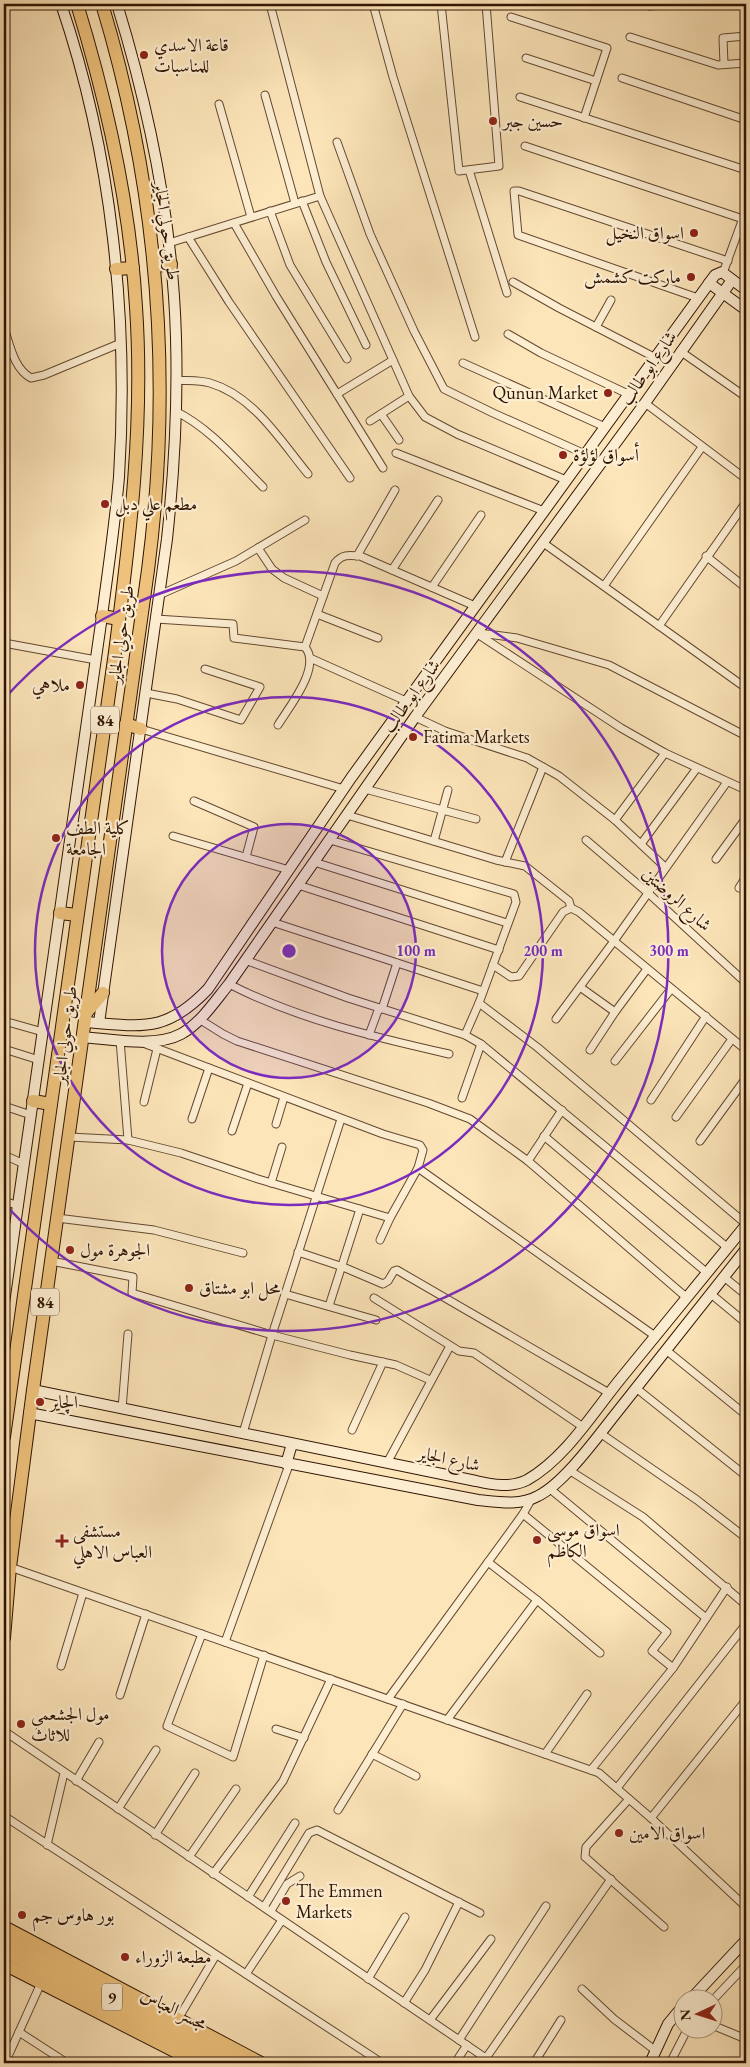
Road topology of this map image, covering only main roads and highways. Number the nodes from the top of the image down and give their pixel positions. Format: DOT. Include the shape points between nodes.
graph roads {
  1 [pos="77,4"];
  2 [pos="102,4"];
  3 [pos="171,264"];
  4 [pos="155,266"];
  5 [pos="133,268"];
  6 [pos="116,269"];
  7 [pos="138,363"];
  8 [pos="160,364"];
  9 [pos="137,410"];
  10 [pos="160,411"];
  11 [pos="102,616"];
  12 [pos="119,619"];
  13 [pos="126,724"];
  14 [pos="141,729"];
  15 [pos="60,913"];
  16 [pos="77,915"];
  17 [pos="103,993"];
  18 [pos="85,1018"];
  19 [pos="33,1101"];
  20 [pos="51,1104"];
  21 [pos="7,1390"];
  22 [pos="4,1437"];
  23 [pos="10,1568"];
  24 [pos="4,1588"];
  25 [pos="4,1638"];
  26 [pos="4,1927"];
  27 [pos="4,1940"];
  28 [pos="4,1951"];
  29 [pos="4,1964"];
  30 [pos="219,2059"];
  31 [pos="198,2063"];
  32 [pos="256,2063"];
  33 [pos="261,2063"];
  1 -- 5 [label="highway, طريق حولي الجاير / 84" via="114,150"];
  2 -- 4 [label="highway, طريق حولي الجاير / 84" via="126,89"];
  3 -- 4 [label="highway"];
  4 -- 8 [label="highway, طريق حولي الجاير / 84"];
  5 -- 6 [label="highway"];
  5 -- 7 [label="highway, طريق حولي الجاير / 84"];
  7 -- 8 [label="highway" via="149,370"];
  7 -- 9 [label="highway, طريق حولي الجاير / 84"];
  8 -- 10 [label="highway, طريق حولي الجاير / 84"];
  9 -- 10 [label="highway" via="149,404"];
  9 -- 12 [label="highway, طريق حولي الجاير / 84" via="132,514"];
  10 -- 13 [label="highway, طريق حولي الجاير / 84" via="152,541"];
  11 -- 12 [label="highway"];
  12 -- 16 [label="highway, طريق حولي الجاير / 84"];
  13 -- 14 [label="highway"];
  13 -- 18 [label="highway, طريق حولي الجاير / 84"];
  15 -- 16 [label="highway"];
  16 -- 20 [label="highway, طريق حولي الجاير / 84"];
  17 -- 18 [label="highway"];
  18 -- 23 [label="highway, طريق حولي الجاير / 84"];
  19 -- 20 [label="highway"];
  20 -- 21 [label="highway, طريق حولي الجاير / 84"];
  21 -- 22 [label="highway, طريق حولي الجاير / 84"];
  23 -- 24 [label="highway, 84"];
  23 -- 25 [label="highway"];
  26 -- 33 [label="highway"];
  27 -- 30 [label="highway, مجسر العباس / 9"];
  28 -- 30 [label="highway, مجسر العباس / 9"];
  29 -- 31 [label="highway"];
  30 -- 32 [label="highway, 9"];
}
